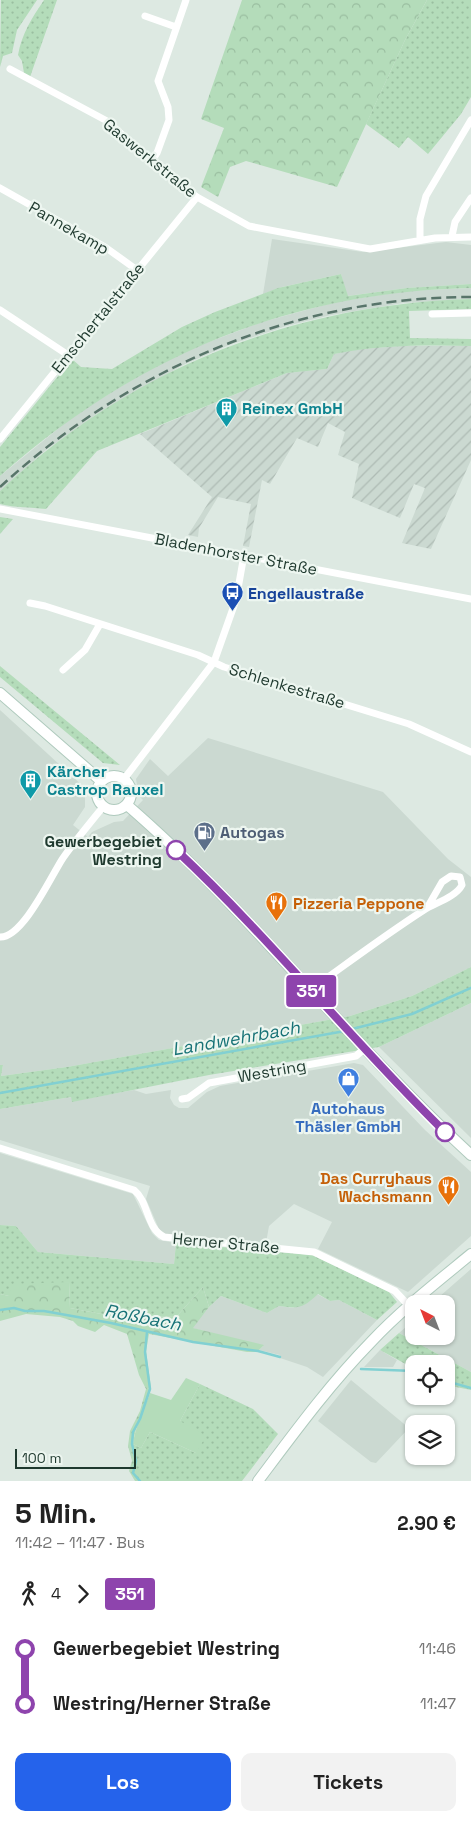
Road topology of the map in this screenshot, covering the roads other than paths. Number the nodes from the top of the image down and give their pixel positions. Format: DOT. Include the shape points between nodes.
graph roads {
  1 [pos="186,0"];
  2 [pos="145,16"];
  3 [pos="176,27"];
  4 [pos="10,69"];
  5 [pos="471,120"];
  6 [pos="152,161"];
  7 [pos="0,188"];
  8 [pos="197,197"];
  9 [pos="471,198"];
  10 [pos="452,236"];
  11 [pos="471,238"];
  12 [pos="420,240"];
  13 [pos="137,270"];
  14 [pos="0,310"];
  15 [pos="471,313"];
  16 [pos="432,314"];
  17 [pos="68,355"];
  18 [pos="0,439"];
  19 [pos="0,509"];
  20 [pos="244,556"];
  21 [pos="471,599"];
  22 [pos="30,604"];
  23 [pos="100,624"];
  24 [pos="214,662"];
  25 [pos="63,670"];
  26 [pos="0,693"];
  27 [pos="471,752"];
  28 [pos="124,779"];
  29 [pos="101,782"];
  30 [pos="127,805"];
  31 [pos="103,807"];
  32 [pos="427,908"];
  33 [pos="0,937"];
  34 [pos="310,990"];
  35 [pos="362,1047"];
  36 [pos="182,1099"];
  37 [pos="0,1148"];
  38 [pos="471,1155"];
  39 [pos="471,1254"];
  40 [pos="423,1295"];
  41 [pos="405,1301"];
  42 [pos="405,1311"];
  43 [pos="258,1481"];
  1 -- 3 [label="street"];
  2 -- 3 [label="street"];
  3 -- 6 [label="street" via="158,81 169,120"];
  4 -- 6 [label="street, Gaswerkstraße" via="107,121"];
  5 -- 12 [label="street" via="426,196 420,219"];
  6 -- 8 [label="street, Gaswerkstraße"];
  7 -- 13 [label="street, Pannekamp" via="106,247"];
  8 -- 12 [label="street, Gaswerkstraße" via="250,226 341,244 370,249"];
  8 -- 13 [label="street, Emschertalstraße"];
  9 -- 10 [label="street" via="455,222"];
  10 -- 11 [label="street, Gaswerkstraße"];
  10 -- 12 [label="street, Gaswerkstraße"];
  13 -- 17 [label="street, Emschertalstraße"];
  14 -- 17 [label="street"];
  15 -- 16 [label="street"];
  17 -- 18 [label="street, Emschertalstraße"];
  19 -- 20 [label="street, Bladenhorster Straße"];
  20 -- 21 [label="street, Bladenhorster Straße"];
  20 -- 24 [label="street" via="236,600"];
  22 -- 23 [label="street, Schlenkestraße"];
  23 -- 24 [label="street, Schlenkestraße"];
  23 -- 25 [label="street" via="85,650"];
  24 -- 27 [label="street, Schlenkestraße" via="408,724"];
  24 -- 28 [label="street"];
  26 -- 29 [label="main road"];
  28 -- 29 [label="main road" via="115,775"];
  28 -- 30 [label="main road" via="132,793"];
  29 -- 31 [label="main road" via="97,792"];
  30 -- 31 [label="main road" via="117,810"];
  30 -- 34 [label="main road" via="224,897"];
  31 -- 33 [label="street" via="62,860 23,922 13,932"];
  32 -- 32 [label="street" via="459,890 462,885 460,877 451,876 442,882"];
  32 -- 34 [label="street"];
  34 -- 35 [label="main road"];
  35 -- 36 [label="street, Westring" via="356,1056 209,1082"];
  35 -- 38 [label="main road"];
  37 -- 41 [label="street, Herner Straße" via="134,1190 156,1231 164,1237 314,1252 395,1291"];
  39 -- 40 [label="main road"];
  42 -- 43 [label="main road" via="337,1379"];
}
